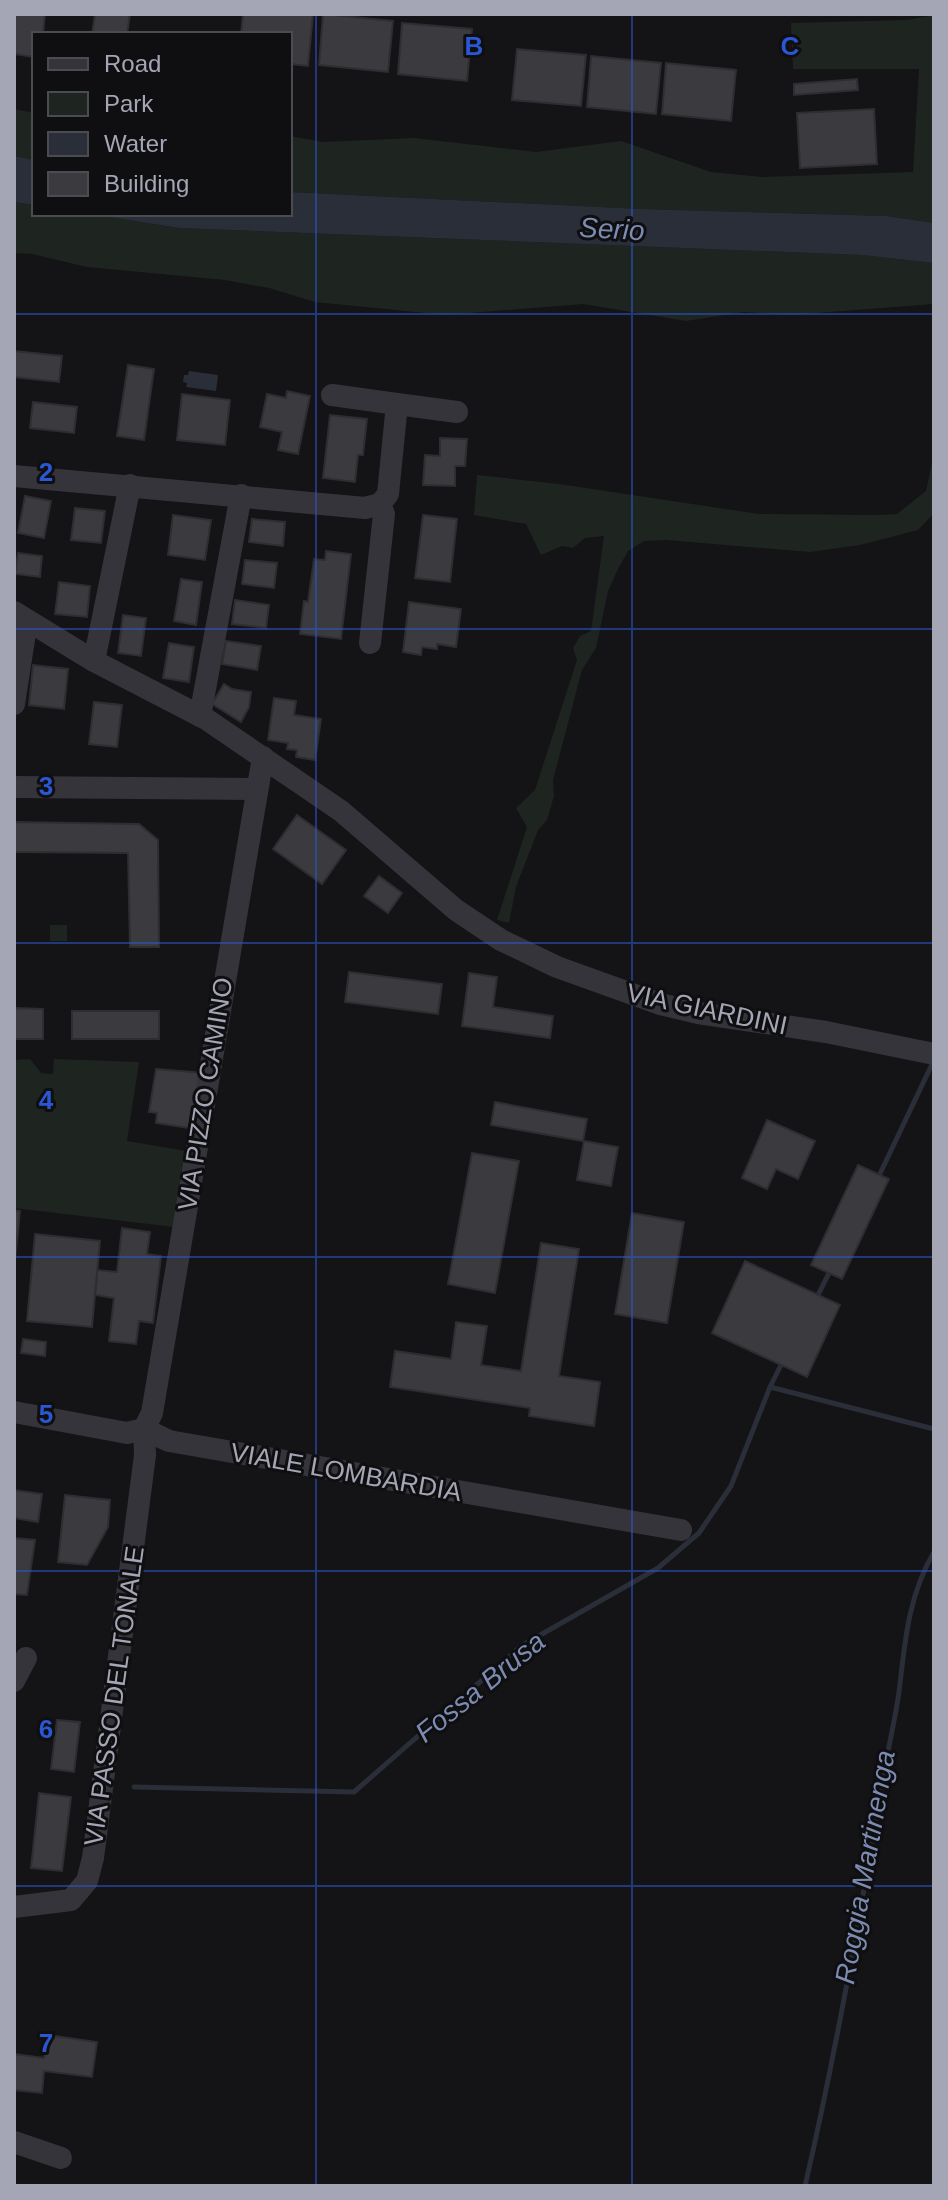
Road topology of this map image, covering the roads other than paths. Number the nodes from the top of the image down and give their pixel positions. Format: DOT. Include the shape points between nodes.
graph roads {
  1 [pos="332,395"];
  2 [pos="397,404"];
  3 [pos="457,412"];
  4 [pos="14,476"];
  5 [pos="130,485"];
  6 [pos="241,495"];
  7 [pos="380,504"];
  8 [pos="20,616"];
  9 [pos="370,643"];
  10 [pos="94,661"];
  11 [pos="14,704"];
  12 [pos="200,716"];
  13 [pos="263,757"];
  14 [pos="14,787"];
  15 [pos="256,789"];
  16 [pos="934,1054"];
  17 [pos="14,1412"];
  18 [pos="144,1429"];
  19 [pos="681,1530"];
  20 [pos="26,1658"];
  21 [pos="14,1681"];
  22 [pos="14,1907"];
  23 [pos="14,2142"];
  24 [pos="61,2158"];
  1 -- 2 [label="street"];
  2 -- 3 [label="street"];
  2 -- 7 [label="street" via="388,494"];
  4 -- 5 [label="street"];
  5 -- 6 [label="street"];
  5 -- 10 [label="street"];
  6 -- 7 [label="street" via="365,508"];
  6 -- 12 [label="street"];
  7 -- 9 [label="street" via="384,514"];
  8 -- 10 [label="street, VIA GIARDINI"];
  8 -- 11 [label="street"];
  10 -- 12 [label="street, VIA GIARDINI"];
  12 -- 13 [label="street, VIA GIARDINI"];
  13 -- 15 [label="street, VIA PIZZO CAMINO"];
  13 -- 16 [label="street, VIA GIARDINI" via="341,811 456,910 501,940 557,967 698,1013"];
  14 -- 15 [label="street"];
  15 -- 18 [label="street, VIA PIZZO CAMINO" via="152,1413"];
  17 -- 18 [label="street, VIALE LOMBARDIA" via="127,1433"];
  18 -- 19 [label="street, VIALE LOMBARDIA" via="169,1441"];
  18 -- 22 [label="street, VIA PASSO DEL TONALE" via="144,1470 87,1881 71,1900"];
  20 -- 21 [label="street"];
  23 -- 24 [label="street"];
}
